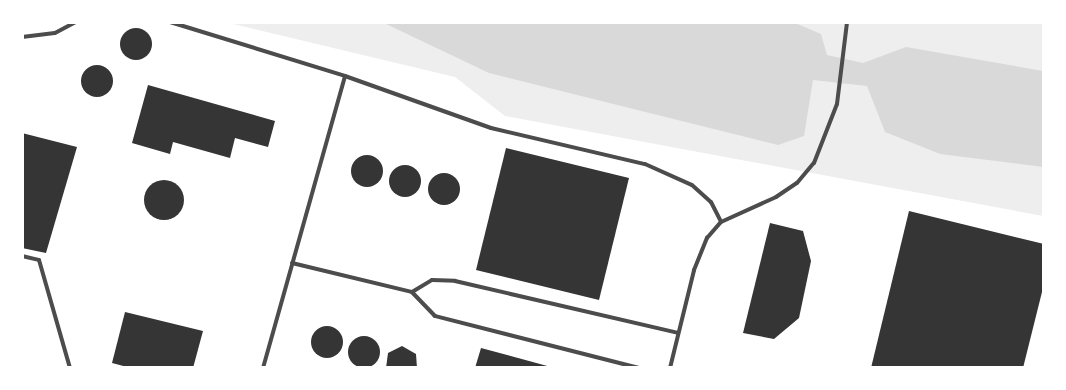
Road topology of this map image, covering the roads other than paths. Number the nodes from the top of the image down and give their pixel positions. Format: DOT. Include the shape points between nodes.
graph roads {
  1 [pos="76,22"];
  2 [pos="170,22"];
  3 [pos="847,22"];
  4 [pos="22,37"];
  5 [pos="345,76"];
  6 [pos="721,222"];
  7 [pos="22,256"];
  8 [pos="292,264"];
  9 [pos="412,292"];
  10 [pos="678,333"];
  11 [pos="70,368"];
  12 [pos="263,368"];
  13 [pos="639,368"];
  14 [pos="670,368"];
  1 -- 4 [label="lane" via="55,33"];
  2 -- 5 [label="lane"];
  3 -- 6 [label="lane" via="838,104 814,164 797,183 776,197 741,210"];
  5 -- 6 [label="lane" via="491,128 645,164 692,185 711,202"];
  5 -- 8 [label="lane"];
  6 -- 10 [label="lane" via="707,238 694,270"];
  7 -- 11 [label="lane" via="39,260"];
  8 -- 9 [label="lane"];
  8 -- 12 [label="lane"];
  9 -- 10 [label="lane" via="432,280 455,281"];
  9 -- 13 [label="lane" via="434,316"];
  10 -- 14 [label="lane"];
}
